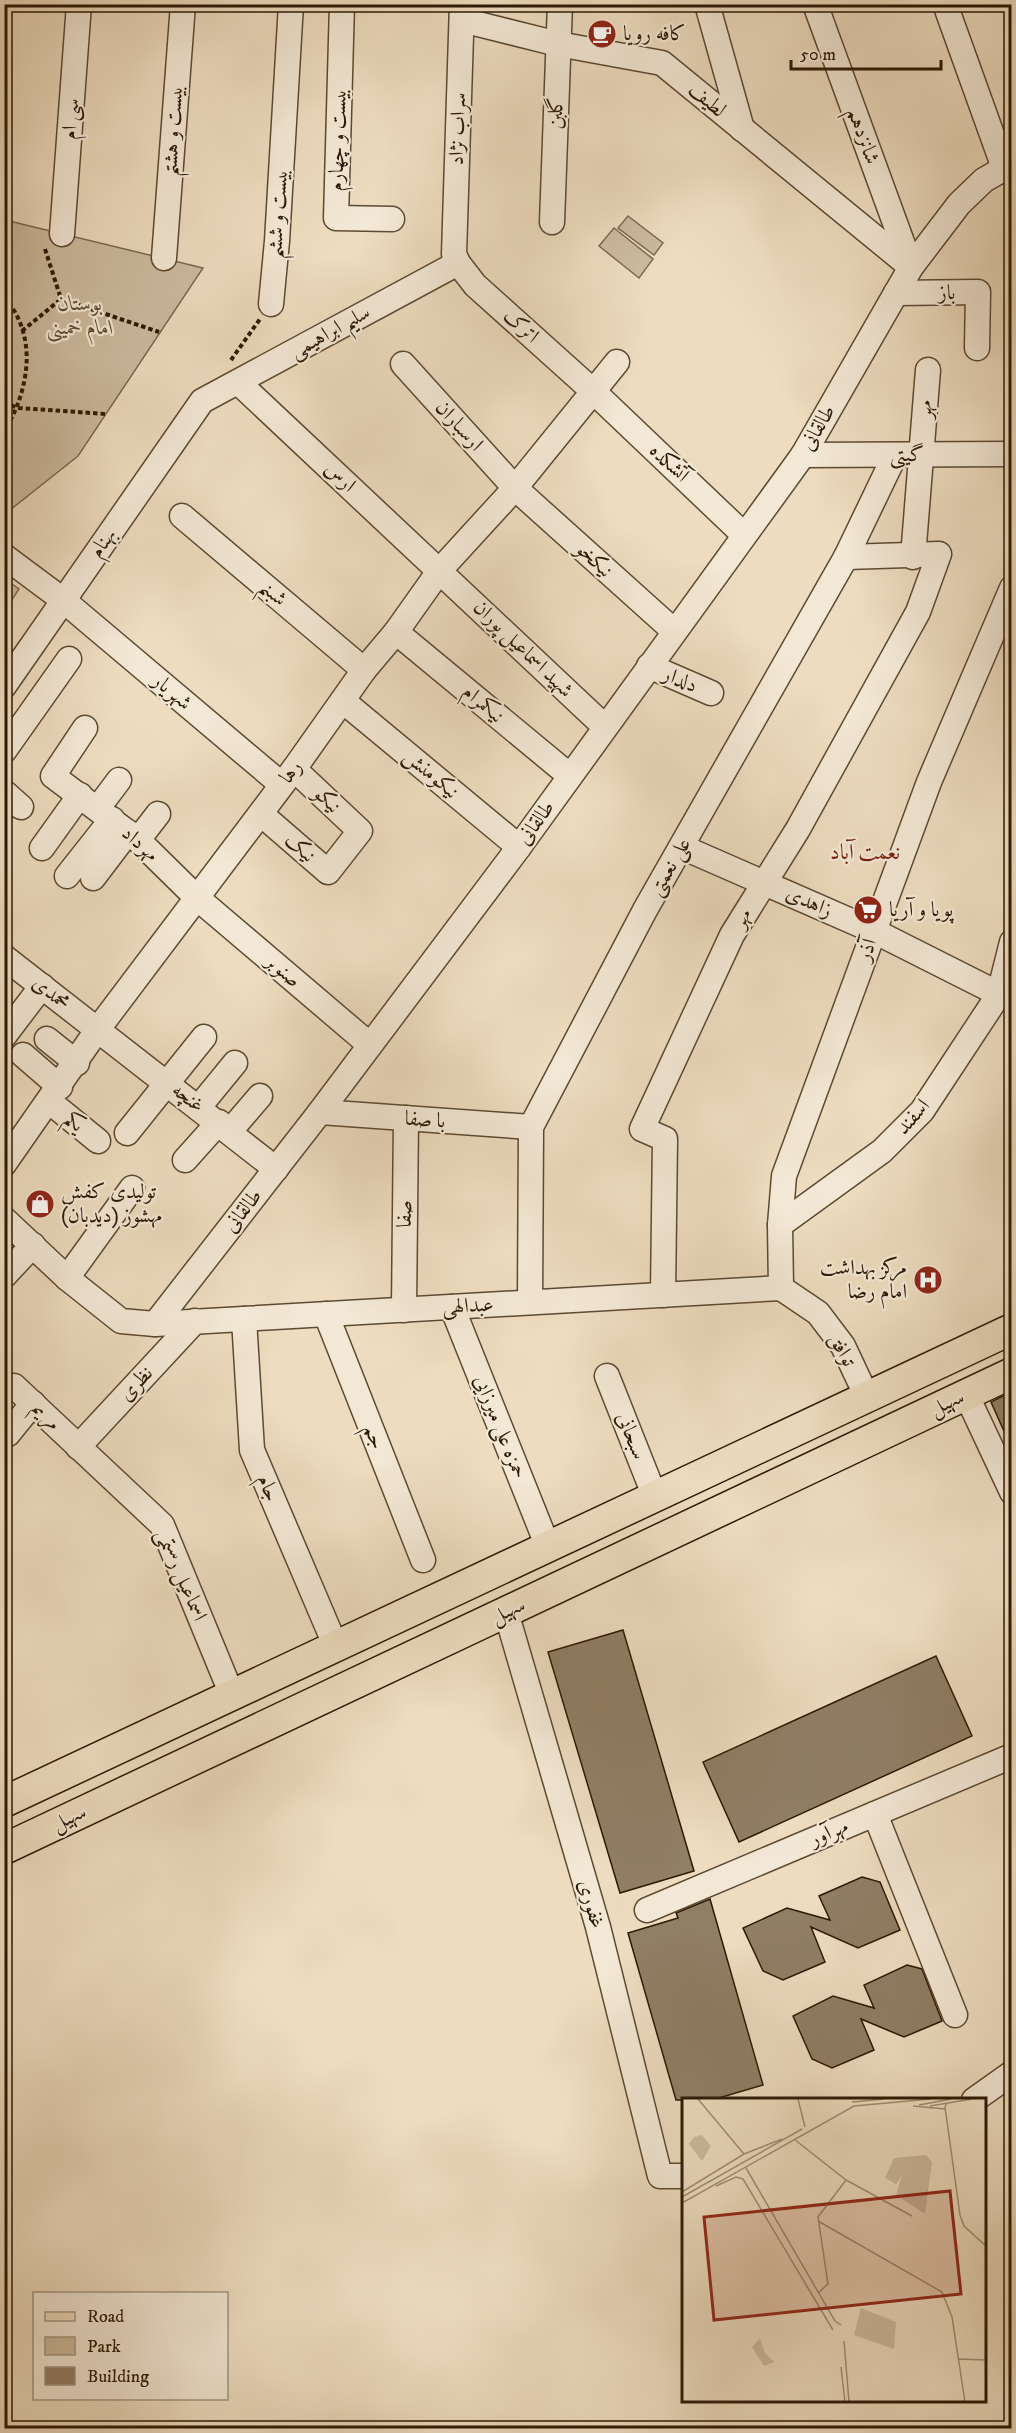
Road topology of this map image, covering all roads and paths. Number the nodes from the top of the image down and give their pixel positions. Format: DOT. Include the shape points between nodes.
graph roads {
  1 [pos="79,4"];
  2 [pos="183,4"];
  3 [pos="291,4"];
  4 [pos="342,4"];
  5 [pos="560,4"];
  6 [pos="707,4"];
  7 [pos="815,4"];
  8 [pos="945,4"];
  9 [pos="462,12"];
  10 [pos="558,44"];
  11 [pos="742,129"];
  12 [pos="1007,166"];
  13 [pos="392,219"];
  14 [pos="552,222"];
  15 [pos="52,237"];
  16 [pos="164,258"];
  17 [pos="456,259"];
  18 [pos="911,267"];
  19 [pos="896,293"];
  20 [pos="4,297"];
  21 [pos="61,299"];
  22 [pos="271,304"];
  23 [pos="22,331"];
  24 [pos="159,332"];
  25 [pos="976,348"];
  26 [pos="617,362"];
  27 [pos="403,364"];
  28 [pos="928,370"];
  29 [pos="232,374"];
  30 [pos="594,392"];
  31 [pos="202,401"];
  32 [pos="4,403"];
  33 [pos="19,408"];
  34 [pos="106,414"];
  35 [pos="4,432"];
  36 [pos="895,454"];
  37 [pos="1011,454"];
  38 [pos="803,455"];
  39 [pos="921,455"];
  40 [pos="515,488"];
  41 [pos="182,516"];
  42 [pos="743,534"];
  43 [pos="4,556"];
  44 [pos="846,556"];
  45 [pos="913,557"];
  46 [pos="440,570"];
  47 [pos="1011,588"];
  48 [pos="63,600"];
  49 [pos="674,631"];
  50 [pos="396,632"];
  51 [pos="69,659"];
  52 [pos="649,666"];
  53 [pos="364,670"];
  54 [pos="4,686"];
  55 [pos="711,693"];
  56 [pos="343,701"];
  57 [pos="605,727"];
  58 [pos="85,728"];
  59 [pos="4,751"];
  60 [pos="570,776"];
  61 [pos="287,777"];
  62 [pos="119,780"];
  63 [pos="158,814"];
  64 [pos="261,814"];
  65 [pos="111,819"];
  66 [pos="360,831"];
  67 [pos="519,847"];
  68 [pos="682,847"];
  69 [pos="42,848"];
  70 [pos="67,876"];
  71 [pos="93,878"];
  72 [pos="765,882"];
  73 [pos="196,897"];
  74 [pos="874,931"];
  75 [pos="1011,942"];
  76 [pos="8,966"];
  77 [pos="1005,985"];
  78 [pos="42,986"];
  79 [pos="98,1029"];
  80 [pos="4,1036"];
  81 [pos="204,1037"];
  82 [pos="47,1039"];
  83 [pos="370,1045"];
  84 [pos="23,1055"];
  85 [pos="76,1063"];
  86 [pos="235,1063"];
  87 [pos="167,1082"];
  88 [pos="55,1095"];
  89 [pos="260,1096"];
  90 [pos="199,1107"];
  91 [pos="320,1112"];
  92 [pos="406,1118"];
  93 [pos="225,1126"];
  94 [pos="531,1127"];
  95 [pos="127,1133"];
  96 [pos="98,1142"];
  97 [pos="185,1160"];
  98 [pos="4,1164"];
  99 [pos="276,1169"];
  100 [pos="132,1188"];
  101 [pos="4,1219"];
  102 [pos="780,1225"];
  103 [pos="33,1245"];
  104 [pos="4,1276"];
  105 [pos="67,1278"];
  106 [pos="781,1288"];
  107 [pos="663,1294"];
  108 [pos="530,1302"];
  109 [pos="452,1307"];
  110 [pos="404,1310"];
  111 [pos="326,1314"];
  112 [pos="244,1319"];
  113 [pos="195,1321"];
  114 [pos="155,1324"];
  115 [pos="1011,1329"];
  116 [pos="1011,1373"];
  117 [pos="607,1376"];
  118 [pos="14,1386"];
  119 [pos="966,1395"];
  120 [pos="867,1397"];
  121 [pos="33,1403"];
  122 [pos="4,1431"];
  123 [pos="78,1447"];
  124 [pos="1011,1492"];
  125 [pos="655,1497"];
  126 [pos="548,1547"];
  127 [pos="423,1560"];
  128 [pos="506,1612"];
  129 [pos="336,1647"];
  130 [pos="232,1695"];
  131 [pos="1011,1756"];
  132 [pos="4,1802"];
  133 [pos="875,1814"];
  134 [pos="4,1849"];
  135 [pos="647,1910"];
  136 [pos="956,2015"];
  137 [pos="1011,2073"];
  138 [pos="977,2098"];
  139 [pos="682,2176"];
  1 -- 15 [label="street, سی ام"];
  2 -- 16 [label="street, بیست و هشتم"];
  3 -- 22 [label="street, بیست و ششم"];
  4 -- 13 [label="street, بیست و چهارم" via="336,218"];
  5 -- 10 [label="street, گلبن"];
  6 -- 11 [label="street"];
  7 -- 18 [label="street, شانزدهم"];
  8 -- 12 [label="street"];
  9 -- 10 [label="street, لطیف"];
  9 -- 17 [label="street, سراب نژاد"];
  10 -- 11 [label="street, لطیف" via="662,63"];
  10 -- 14 [label="street, گلبن"];
  11 -- 18 [label="street, لطیف"];
  12 -- 18 [label="street, طالقانی" via="984,180 959,204"];
  15 -- 21 [label="path"];
  17 -- 29 [label="street, سلیم ابراهیمی"];
  17 -- 30 [label="street, اترک" via="475,285"];
  18 -- 19 [label="street, طالقانی"];
  19 -- 25 [label="street, باز" via="978,292"];
  19 -- 38 [label="street, طالقانی"];
  20 -- 23 [label="path"];
  21 -- 23 [label="path"];
  21 -- 24 [label="path"];
  22 -- 29 [label="path"];
  23 -- 33 [label="path" via="26,383"];
  26 -- 30 [label="street, رها"];
  27 -- 40 [label="street, ارسباران"];
  28 -- 39 [label="street, مهر"];
  29 -- 31 [label="street, سلیم ابراهیمی"];
  29 -- 46 [label="street, ارس"];
  30 -- 40 [label="street, رها"];
  30 -- 42 [label="street, آتشکده"];
  31 -- 48 [label="street, بهنام"];
  32 -- 33 [label="path"];
  33 -- 34 [label="path"];
  33 -- 35 [label="path"];
  36 -- 38 [label="street, گیتی"];
  36 -- 39 [label="street, گیتی"];
  36 -- 44 [label="street, علی نعمتی"];
  37 -- 39 [label="street, گیتی"];
  38 -- 42 [label="street, طالقانی"];
  39 -- 45 [label="street, مهر"];
  40 -- 46 [label="street, رها"];
  40 -- 49 [label="street, نیکخو"];
  41 -- 53 [label="street, شبنم"];
  42 -- 49 [label="street, طالقانی"];
  43 -- 48 [label="street, شهریار"];
  44 -- 45 [label="street"];
  44 -- 68 [label="street, علی نعمتی"];
  45 -- 72 [label="street, مهر" via="939,554 918,612"];
  46 -- 50 [label="street, رها"];
  46 -- 57 [label="street, شهید اسماعیل پوران"];
  47 -- 74 [label="street, آذر" via="929,782"];
  48 -- 54 [label="street, بهنام"];
  48 -- 61 [label="street, شهریار"];
  49 -- 52 [label="street, طالقانی"];
  50 -- 53 [label="street, رها"];
  50 -- 60 [label="street, نیکمرام"];
  51 -- 59 [label="street"];
  52 -- 55 [label="street, دلدار"];
  52 -- 57 [label="street, طالقانی"];
  53 -- 56 [label="street, رها"];
  56 -- 61 [label="street, رها"];
  56 -- 67 [label="street, نیکومنش"];
  57 -- 60 [label="street, طالقانی"];
  58 -- 65 [label="street, مهرداد" via="53,776"];
  60 -- 67 [label="street, طالقانی"];
  61 -- 64 [label="street, رها"];
  61 -- 66 [label="street, نیکو"];
  62 -- 65 [label="street"];
  63 -- 65 [label="street"];
  64 -- 66 [label="street, نیک" via="327,872"];
  64 -- 73 [label="street, رها"];
  65 -- 69 [label="street"];
  65 -- 70 [label="street"];
  65 -- 71 [label="street"];
  65 -- 73 [label="street, مهرداد"];
  67 -- 83 [label="street, طالقانی"];
  68 -- 72 [label="street, زاهدی"];
  68 -- 94 [label="street, علی نعمتی"];
  72 -- 74 [label="street, زاهدی"];
  72 -- 107 [label="street, مهر" via="732,935 642,1129 665,1139"];
  73 -- 79 [label="street, رها"];
  73 -- 83 [label="street, صنوبر"];
  74 -- 77 [label="street, زاهدی"];
  74 -- 102 [label="street, آذر" via="784,1176"];
  75 -- 77 [label="street"];
  76 -- 78 [label="street, محمدی"];
  77 -- 102 [label="street, اسفند" via="922,1111 882,1151"];
  78 -- 79 [label="street, محمدی"];
  78 -- 80 [label="street"];
  79 -- 85 [label="street, رها"];
  79 -- 87 [label="street, غنچه"];
  81 -- 87 [label="street"];
  82 -- 85 [label="street"];
  83 -- 91 [label="street, طالقانی"];
  84 -- 88 [label="street, یکم"];
  85 -- 88 [label="street, رها"];
  86 -- 90 [label="street"];
  87 -- 90 [label="street, غنچه"];
  87 -- 95 [label="street"];
  88 -- 96 [label="street, یکم"];
  88 -- 98 [label="street, رها"];
  89 -- 93 [label="street"];
  90 -- 93 [label="street, غنچه"];
  91 -- 92 [label="street, با صفا"];
  91 -- 99 [label="street, طالقانی"];
  92 -- 94 [label="street, با صفا"];
  92 -- 110 [label="street, صفا"];
  93 -- 97 [label="street"];
  93 -- 99 [label="street, غنچه"];
  94 -- 108 [label="street, علی نعمتی"];
  99 -- 114 [label="street, طالقانی"];
  100 -- 105 [label="street"];
  101 -- 103 [label="street"];
  102 -- 106 [label="street, آذر"];
  103 -- 104 [label="street"];
  103 -- 105 [label="street"];
  105 -- 114 [label="street" via="121,1321"];
  106 -- 107 [label="street, عبدالهی"];
  106 -- 120 [label="street, توافق" via="818,1313 843,1346"];
  107 -- 108 [label="street, عبدالهی"];
  108 -- 109 [label="street, عبدالهی"];
  109 -- 110 [label="street, عبدالهی"];
  109 -- 126 [label="street, حمزه علی میرزایی"];
  110 -- 111 [label="street, عبدالهی"];
  111 -- 112 [label="street, عبدالهی"];
  111 -- 127 [label="street, جم"];
  112 -- 113 [label="street, عبدالهی"];
  112 -- 129 [label="street, جام" via="252,1450"];
  113 -- 114 [label="street, عبدالهی"];
  113 -- 123 [label="street, نظری"];
  115 -- 120 [label="main road, سهیل"];
  116 -- 119 [label="main road, سهیل"];
  117 -- 125 [label="street, سبحانی"];
  118 -- 121 [label="street, مریم"];
  119 -- 124 [label="street"];
  119 -- 128 [label="main road, سهیل"];
  120 -- 125 [label="main road, سهیل"];
  121 -- 122 [label="street" via="8,1434"];
  121 -- 123 [label="street, مریم"];
  123 -- 130 [label="street, اسماعیل رستمی" via="162,1525"];
  125 -- 126 [label="main road, سهیل"];
  126 -- 129 [label="main road, سهیل"];
  128 -- 134 [label="main road, سهیل"];
  128 -- 139 [label="street, غفوری" via="598,1927 660,2176"];
  129 -- 130 [label="main road, سهیل"];
  130 -- 132 [label="main road, سهیل"];
  131 -- 133 [label="street, مهرآور"];
  133 -- 135 [label="street, مهرآور"];
  133 -- 136 [label="street"];
  137 -- 138 [label="street"];
}
